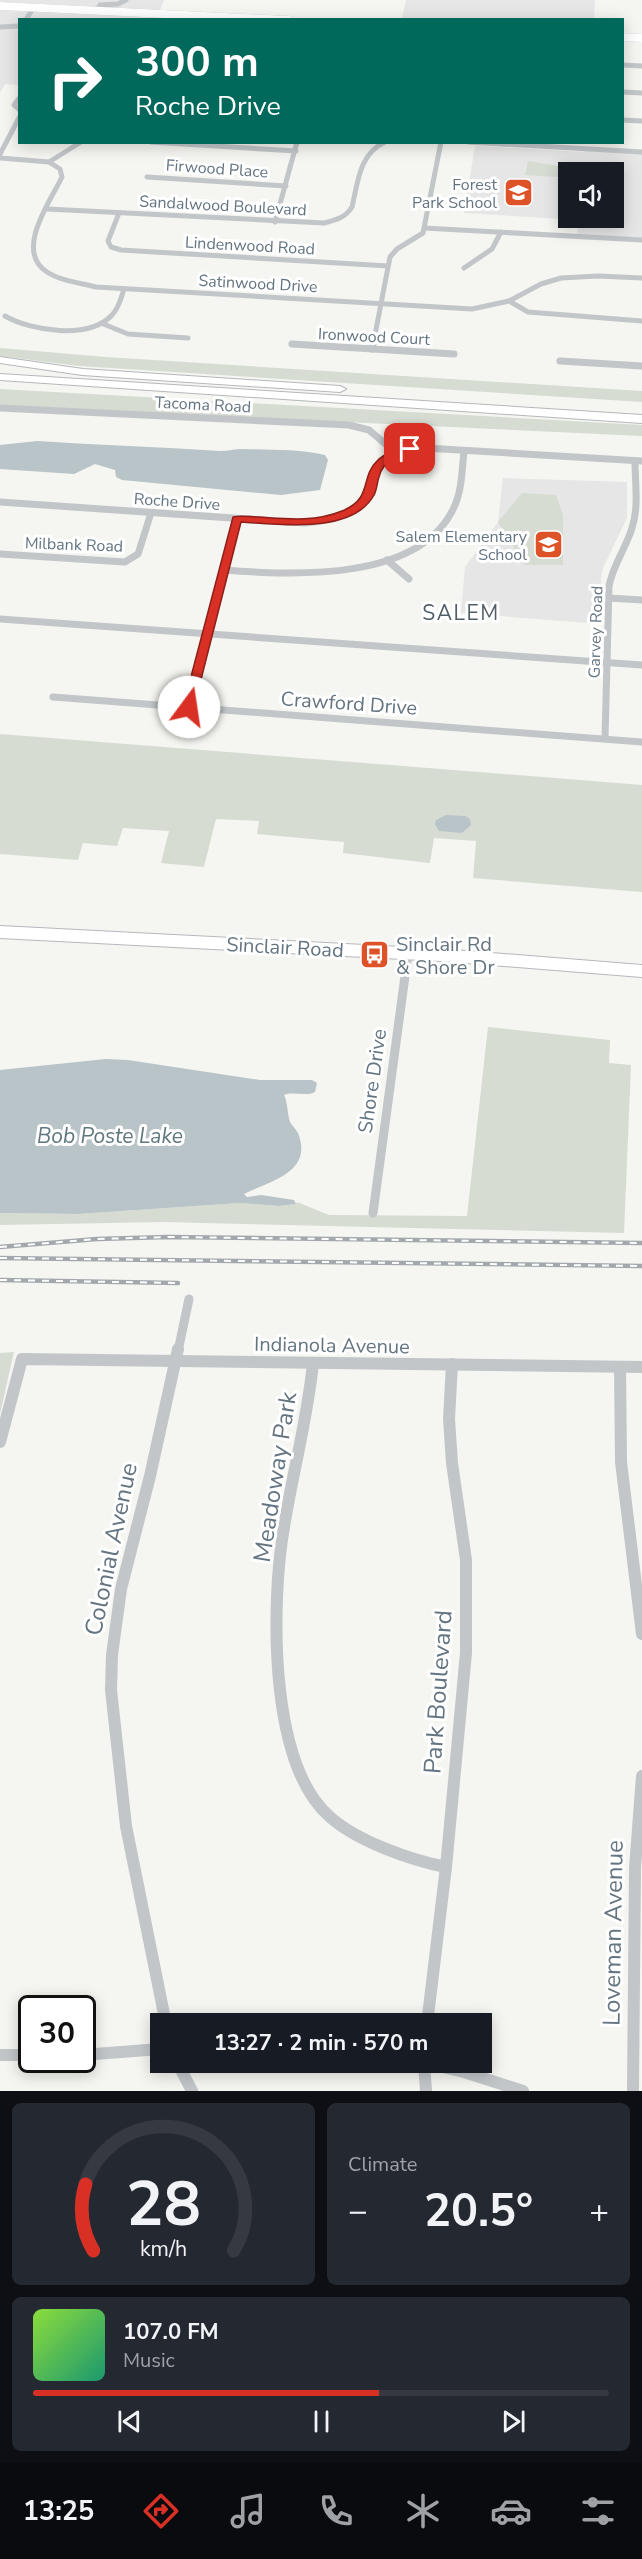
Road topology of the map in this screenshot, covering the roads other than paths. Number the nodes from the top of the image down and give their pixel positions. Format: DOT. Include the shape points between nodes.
graph roads {
  1 [pos="126,0"];
  2 [pos="35,4"];
  3 [pos="0,5"];
  4 [pos="97,10"];
  5 [pos="186,17"];
  6 [pos="27,18"];
  7 [pos="220,18"];
  8 [pos="18,26"];
  9 [pos="0,27"];
  10 [pos="624,37"];
  11 [pos="642,38"];
  12 [pos="624,65"];
  13 [pos="642,66"];
  14 [pos="624,92"];
  15 [pos="642,93"];
  16 [pos="624,120"];
  17 [pos="18,121"];
  18 [pos="642,121"];
  19 [pos="78,144"];
  20 [pos="183,144"];
  21 [pos="297,144"];
  22 [pos="381,144"];
  23 [pos="441,144"];
  24 [pos="503,144"];
  25 [pos="296,151"];
  26 [pos="642,152"];
  27 [pos="0,156"];
  28 [pos="49,162"];
  29 [pos="147,177"];
  30 [pos="286,186"];
  31 [pos="47,209"];
  32 [pos="119,213"];
  33 [pos="275,222"];
  34 [pos="424,228"];
  35 [pos="501,232"];
  36 [pos="642,240"];
  37 [pos="388,266"];
  38 [pos="464,268"];
  39 [pos="642,278"];
  40 [pos="124,289"];
  41 [pos="509,301"];
  42 [pos="381,304"];
  43 [pos="5,316"];
  44 [pos="642,321"];
  45 [pos="101,323"];
  46 [pos="188,338"];
  47 [pos="292,344"];
  48 [pos="372,349"];
  49 [pos="454,354"];
  50 [pos="0,360"];
  51 [pos="560,361"];
  52 [pos="642,366"];
  53 [pos="0,367"];
  54 [pos="83,372"];
  55 [pos="0,377"];
  56 [pos="0,386"];
  57 [pos="218,393"];
  58 [pos="0,408"];
  59 [pos="642,408"];
  60 [pos="642,419"];
  61 [pos="464,451"];
  62 [pos="396,453"];
  63 [pos="638,461"];
  64 [pos="0,502"];
  65 [pos="151,513"];
  66 [pos="236,519"];
  67 [pos="0,554"];
  68 [pos="387,560"];
  69 [pos="224,570"];
  70 [pos="409,579"];
  71 [pos="609,598"];
  72 [pos="642,600"];
  73 [pos="0,619"];
  74 [pos="208,633"];
  75 [pos="607,662"];
  76 [pos="642,665"];
  77 [pos="53,697"];
  78 [pos="189,707"];
  79 [pos="605,738"];
  80 [pos="642,742"];
  81 [pos="0,932"];
  82 [pos="408,954"];
  83 [pos="642,971"];
  84 [pos="374,1213"];
  85 [pos="189,1299"];
  86 [pos="175,1361"];
  87 [pos="313,1363"];
  88 [pos="452,1364"];
  89 [pos="620,1367"];
  90 [pos="642,1367"];
  91 [pos="0,1442"];
  92 [pos="640,1607"];
  93 [pos="642,1634"];
  94 [pos="642,1776"];
  95 [pos="446,1867"];
  96 [pos="164,2013"];
  97 [pos="428,2013"];
  98 [pos="150,2050"];
  99 [pos="96,2054"];
  100 [pos="0,2055"];
  101 [pos="18,2055"];
  102 [pos="183,2073"];
  103 [pos="424,2073"];
  104 [pos="467,2073"];
  105 [pos="192,2091"];
  106 [pos="426,2091"];
  107 [pos="523,2091"];
  108 [pos="633,2091"];
  1 -- 4 [label="street" via="100,5"];
  2 -- 3 [label="main road"];
  2 -- 4 [label="main road"];
  2 -- 6 [label="street"];
  4 -- 5 [label="main road"];
  5 -- 7 [label="main road"];
  8 -- 9 [label="street"];
  10 -- 11 [label="main road"];
  12 -- 13 [label="street"];
  14 -- 15 [label="street"];
  16 -- 18 [label="street"];
  17 -- 27 [label="street"];
  19 -- 28 [label="street"];
  20 -- 25 [label="street"];
  21 -- 25 [label="street"];
  22 -- 33 [label="street, Sandalwood Boulevard" via="365,158 348,213 324,223"];
  23 -- 34 [label="street"];
  24 -- 26 [label="street"];
  25 -- 30 [label="street"];
  27 -- 28 [label="street"];
  28 -- 31 [label="street, Satinwood Drive" via="60,169 62,177"];
  29 -- 30 [label="street, Firwood Place"];
  30 -- 33 [label="street"];
  31 -- 32 [label="street, Sandalwood Boulevard"];
  31 -- 40 [label="street, Satinwood Drive" via="31,242 32,257 43,270 66,281"];
  32 -- 33 [label="street, Sandalwood Boulevard"];
  32 -- 37 [label="street, Lindenwood Road" via="108,241 111,247 121,250"];
  34 -- 35 [label="street"];
  34 -- 37 [label="street" via="415,241 393,252"];
  35 -- 36 [label="street"];
  35 -- 38 [label="street" via="495,247"];
  37 -- 42 [label="street"];
  39 -- 41 [label="street, Satinwood Drive" via="561,278"];
  40 -- 42 [label="street, Satinwood Drive"];
  40 -- 45 [label="street" via="116,311"];
  41 -- 42 [label="street, Satinwood Drive" via="472,309"];
  41 -- 44 [label="street" via="542,315"];
  42 -- 48 [label="street"];
  43 -- 45 [label="street" via="14,323 41,329 75,330"];
  45 -- 46 [label="street" via="128,334"];
  47 -- 48 [label="street, Ironwood Court"];
  48 -- 49 [label="street, Ironwood Court"];
  50 -- 54 [label="highway"];
  51 -- 52 [label="street"];
  53 -- 54 [label="highway"];
  54 -- 59 [label="highway"];
  55 -- 57 [label="highway"];
  56 -- 57 [label="highway"];
  57 -- 60 [label="highway"];
  58 -- 62 [label="street, Tacoma Road" via="349,425 369,430"];
  61 -- 62 [label="street" via="425,448"];
  61 -- 63 [label="street"];
  61 -- 68 [label="street" via="452,513 420,545"];
  62 -- 66 [label="street, Roche Drive" via="376,468 369,494 346,514 305,523"];
  63 -- 71 [label="street, Garvey Road" via="635,514 612,568"];
  64 -- 65 [label="street, Roche Drive"];
  65 -- 66 [label="street, Roche Drive"];
  65 -- 67 [label="street, Milbank Road" via="138,554 125,562"];
  66 -- 69 [label="street"];
  68 -- 69 [label="street" via="346,572 313,575"];
  68 -- 70 [label="street"];
  69 -- 74 [label="street"];
  71 -- 72 [label="street"];
  71 -- 75 [label="street, Garvey Road"];
  73 -- 74 [label="street"];
  74 -- 75 [label="street"];
  74 -- 78 [label="street"];
  75 -- 76 [label="street"];
  75 -- 79 [label="street, Garvey Road"];
  77 -- 78 [label="street, Crawford Drive"];
  78 -- 79 [label="street, Crawford Drive"];
  79 -- 80 [label="street, Crawford Drive"];
  81 -- 82 [label="main road, Sinclair Road"];
  82 -- 83 [label="main road, Sinclair Road"];
  82 -- 84 [label="street, Shore Drive"];
  85 -- 86 [label="street, Colonial Avenue"];
  86 -- 87 [label="street, Indianola Avenue"];
  86 -- 91 [label="street, Indianola Avenue" via="22,1359"];
  86 -- 96 [label="street, Colonial Avenue" via="121,1589 111,1690 126,1826"];
  87 -- 88 [label="street, Indianola Avenue"];
  87 -- 95 [label="street, Meadoway Park" via="306,1426 283,1534 278,1595 280,1677 289,1753 312,1798 326,1815 349,1832"];
  88 -- 89 [label="street, Indianola Avenue"];
  88 -- 95 [label="street, Park Boulevard" via="449,1419 467,1598 466,1653"];
  89 -- 90 [label="street, Indianola Avenue"];
  89 -- 92 [label="street" via="624,1497"];
  92 -- 93 [label="street"];
  94 -- 108 [label="street, Loveman Avenue" via="635,1868"];
  95 -- 97 [label="street, Park Boulevard"];
  98 -- 99 [label="street"];
  100 -- 101 [label="street"];
  102 -- 105 [label="street"];
  103 -- 106 [label="street"];
  104 -- 107 [label="street"];
}
